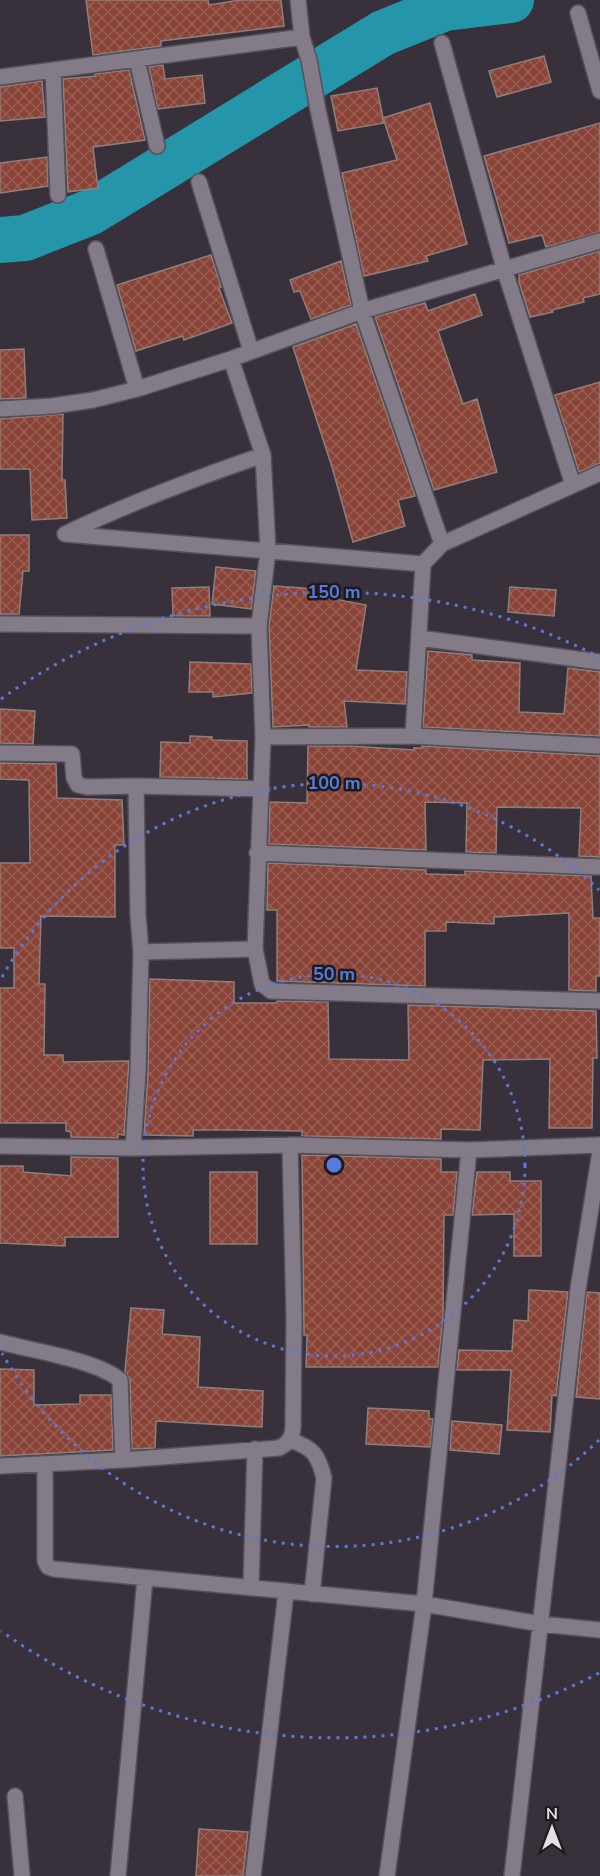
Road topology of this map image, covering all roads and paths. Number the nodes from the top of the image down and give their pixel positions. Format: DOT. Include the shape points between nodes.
graph roads {
  1 [pos="298,0"];
  2 [pos="578,13"];
  3 [pos="302,37"];
  4 [pos="442,43"];
  5 [pos="137,60"];
  6 [pos="53,70"];
  7 [pos="0,77"];
  8 [pos="600,91"];
  9 [pos="157,146"];
  10 [pos="199,182"];
  11 [pos="58,195"];
  12 [pos="600,241"];
  13 [pos="96,249"];
  14 [pos="504,268"];
  15 [pos="362,311"];
  16 [pos="251,351"];
  17 [pos="231,359"];
  18 [pos="137,389"];
  19 [pos="0,409"];
  20 [pos="263,455"];
  21 [pos="600,473"];
  22 [pos="573,485"];
  23 [pos="442,544"];
  24 [pos="268,550"];
  25 [pos="423,564"];
  26 [pos="0,624"];
  27 [pos="259,626"];
  28 [pos="419,639"];
  29 [pos="600,662"];
  30 [pos="413,736"];
  31 [pos="263,737"];
  32 [pos="600,746"];
  33 [pos="0,753"];
  34 [pos="136,786"];
  35 [pos="262,789"];
  36 [pos="258,853"];
  37 [pos="600,867"];
  38 [pos="255,949"];
  39 [pos="141,952"];
  40 [pos="600,1001"];
  41 [pos="290,1145"];
  42 [pos="600,1145"];
  43 [pos="0,1146"];
  44 [pos="133,1148"];
  45 [pos="469,1150"];
  46 [pos="600,1152"];
  47 [pos="0,1342"];
  48 [pos="290,1440"];
  49 [pos="255,1449"];
  50 [pos="123,1460"];
  51 [pos="0,1466"];
  52 [pos="45,1466"];
  53 [pos="145,1578"];
  54 [pos="251,1586"];
  55 [pos="286,1592"];
  56 [pos="312,1594"];
  57 [pos="424,1604"];
  58 [pos="541,1624"];
  59 [pos="600,1630"];
  60 [pos="15,1796"];
  61 [pos="22,1876"];
  62 [pos="118,1876"];
  63 [pos="253,1876"];
  64 [pos="387,1876"];
  65 [pos="512,1876"];
  1 -- 3 [label="street"];
  2 -- 8 [label="street"];
  3 -- 5 [label="street"];
  3 -- 15 [label="street"];
  4 -- 14 [label="street"];
  5 -- 6 [label="street"];
  5 -- 9 [label="street"];
  6 -- 7 [label="street"];
  6 -- 11 [label="street"];
  10 -- 16 [label="street"];
  12 -- 14 [label="street"];
  13 -- 18 [label="street"];
  14 -- 15 [label="street"];
  14 -- 22 [label="street"];
  15 -- 16 [label="street"];
  15 -- 23 [label="street"];
  16 -- 17 [label="street"];
  17 -- 18 [label="street"];
  17 -- 20 [label="street"];
  18 -- 19 [label="street" via="93,400"];
  20 -- 24 [label="street"];
  20 -- 24 [label="street" via="152,496 65,534"];
  21 -- 22 [label="street"];
  22 -- 23 [label="street"];
  23 -- 25 [label="street"];
  24 -- 25 [label="street"];
  24 -- 27 [label="street"];
  25 -- 28 [label="street"];
  26 -- 27 [label="street"];
  27 -- 31 [label="street"];
  28 -- 29 [label="street"];
  28 -- 30 [label="street"];
  30 -- 31 [label="street"];
  30 -- 32 [label="street"];
  31 -- 35 [label="street"];
  33 -- 34 [label="street" via="68,753 72,754 78,785"];
  34 -- 35 [label="street"];
  34 -- 39 [label="street"];
  35 -- 36 [label="street"];
  36 -- 37 [label="street"];
  36 -- 38 [label="street"];
  38 -- 39 [label="street"];
  38 -- 40 [label="street" via="262,984 271,991"];
  39 -- 44 [label="street"];
  41 -- 44 [label="street"];
  41 -- 45 [label="street"];
  41 -- 48 [label="street" via="294,1316"];
  42 -- 45 [label="street"];
  43 -- 44 [label="street"];
  45 -- 57 [label="street"];
  46 -- 58 [label="street" via="578,1289"];
  47 -- 50 [label="street" via="95,1366 120,1380"];
  48 -- 49 [label="street" via="279,1448"];
  48 -- 56 [label="street" via="314,1453 324,1478"];
  49 -- 50 [label="street"];
  49 -- 54 [label="street"];
  50 -- 52 [label="street"];
  51 -- 52 [label="street"];
  52 -- 53 [label="street" via="48,1567"];
  53 -- 54 [label="street"];
  53 -- 62 [label="street"];
  54 -- 55 [label="street"];
  55 -- 56 [label="street"];
  55 -- 63 [label="street"];
  56 -- 57 [label="street"];
  57 -- 58 [label="street"];
  57 -- 64 [label="street"];
  58 -- 59 [label="street"];
  58 -- 65 [label="street"];
  60 -- 61 [label="street"];
}
